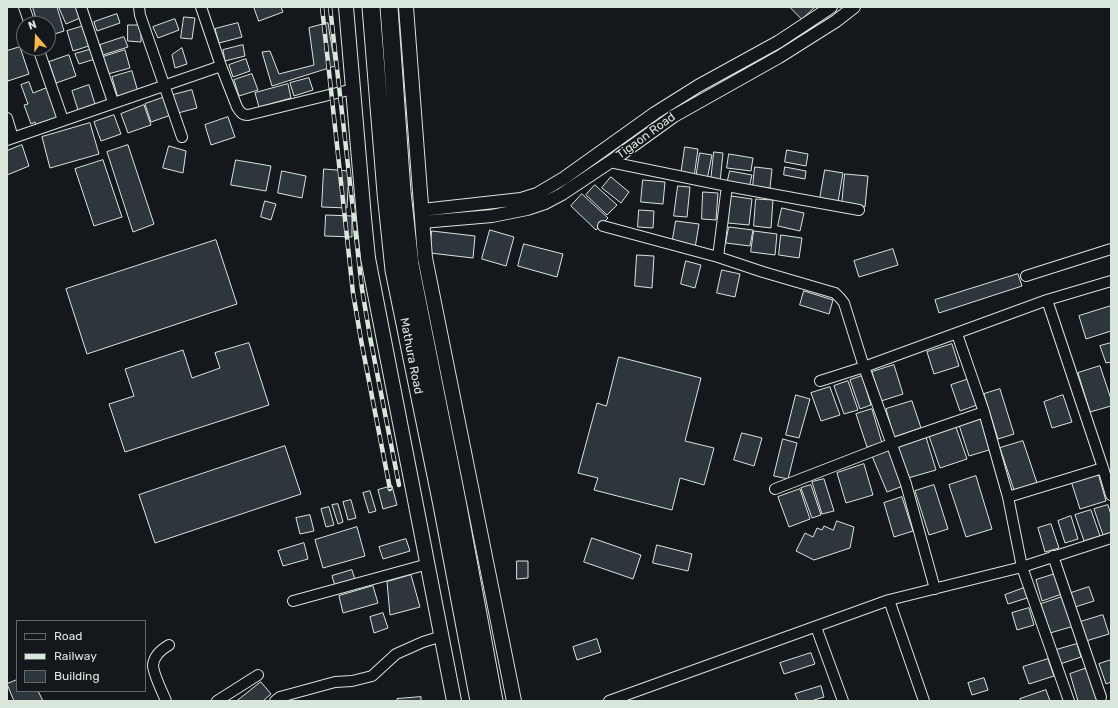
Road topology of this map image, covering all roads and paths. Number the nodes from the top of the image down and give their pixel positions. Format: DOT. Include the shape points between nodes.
graph roads {
  1 [pos="81,7"];
  2 [pos="139,7"];
  3 [pos="201,7"];
  4 [pos="346,7"];
  5 [pos="371,7"];
  6 [pos="389,7"];
  7 [pos="406,7"];
  8 [pos="831,7"];
  9 [pos="854,7"];
  10 [pos="791,34"];
  11 [pos="800,44"];
  12 [pos="41,56"];
  13 [pos="221,66"];
  14 [pos="165,84"];
  15 [pos="353,89"];
  16 [pos="113,102"];
  17 [pos="7,118"];
  18 [pos="64,120"];
  19 [pos="182,137"];
  20 [pos="10,139"];
  21 [pos="610,162"];
  22 [pos="727,186"];
  23 [pos="859,210"];
  24 [pos="422,216"];
  25 [pos="603,226"];
  26 [pos="1111,249"];
  27 [pos="718,257"];
  28 [pos="1026,276"];
  29 [pos="1111,281"];
  30 [pos="1047,300"];
  31 [pos="957,334"];
  32 [pos="864,367"];
  33 [pos="820,381"];
  34 [pos="984,412"];
  35 [pos="891,444"];
  36 [pos="1103,468"];
  37 [pos="775,489"];
  38 [pos="1111,495"];
  39 [pos="1008,497"];
  40 [pos="1111,538"];
  41 [pos="1053,556"];
  42 [pos="428,564"];
  43 [pos="1022,567"];
  44 [pos="935,589"];
  45 [pos="889,600"];
  46 [pos="292,602"];
  47 [pos="816,627"];
  48 [pos="442,636"];
  49 [pos="169,646"];
  50 [pos="258,675"];
  51 [pos="1102,697"];
  52 [pos="224,699"];
  53 [pos="166,701"];
  54 [pos="275,701"];
  55 [pos="454,701"];
  56 [pos="479,701"];
  57 [pos="494,701"];
  58 [pos="514,701"];
  59 [pos="609,701"];
  60 [pos="842,701"];
  61 [pos="924,701"];
  62 [pos="1069,701"];
  1 -- 16 [label="street"];
  2 -- 14 [label="street"];
  3 -- 13 [label="street"];
  4 -- 15 [label="main road"];
  5 -- 56 [label="highway, Mathura Road" via="394,270"];
  6 -- 57 [label="highway, Mathura Road" via="402,192 410,265"];
  7 -- 24 [label="main road"];
  8 -- 10 [label="street, Tigaon Road"];
  9 -- 11 [label="street, Tigaon Road"];
  10 -- 11 [label="street"];
  10 -- 24 [label="street, Tigaon Road" via="654,113 564,178 534,195"];
  11 -- 21 [label="street, Tigaon Road" via="674,116"];
  12 -- 18 [label="street"];
  13 -- 14 [label="street"];
  13 -- 15 [label="street" via="237,107 244,115"];
  14 -- 16 [label="street"];
  14 -- 19 [label="street"];
  15 -- 42 [label="main road" via="368,258"];
  16 -- 18 [label="street"];
  17 -- 20 [label="street"];
  18 -- 20 [label="street"];
  21 -- 22 [label="street"];
  21 -- 24 [label="street, Tigaon Road" via="562,194 527,209 492,216"];
  22 -- 23 [label="street"];
  22 -- 27 [label="street"];
  24 -- 58 [label="main road" via="425,258"];
  25 -- 27 [label="street"];
  26 -- 28 [label="street"];
  27 -- 32 [label="street" via="835,294 844,303"];
  29 -- 30 [label="street"];
  30 -- 31 [label="street"];
  30 -- 36 [label="street"];
  31 -- 32 [label="street"];
  31 -- 34 [label="street"];
  32 -- 33 [label="street"];
  32 -- 35 [label="street"];
  34 -- 35 [label="street"];
  34 -- 39 [label="street"];
  35 -- 37 [label="street"];
  35 -- 44 [label="street" via="906,484"];
  36 -- 38 [label="street"];
  36 -- 39 [label="street"];
  39 -- 43 [label="street"];
  40 -- 41 [label="street"];
  41 -- 43 [label="street"];
  41 -- 51 [label="street"];
  42 -- 46 [label="street"];
  42 -- 48 [label="main road"];
  43 -- 44 [label="street"];
  43 -- 62 [label="street"];
  44 -- 45 [label="street"];
  45 -- 47 [label="street"];
  45 -- 61 [label="street"];
  47 -- 59 [label="street"];
  47 -- 60 [label="street"];
  48 -- 54 [label="street" via="396,654 372,676 335,682 280,697"];
  48 -- 55 [label="main road"];
  49 -- 53 [label="street" via="162,649 153,664"];
  50 -- 52 [label="street"];
}
